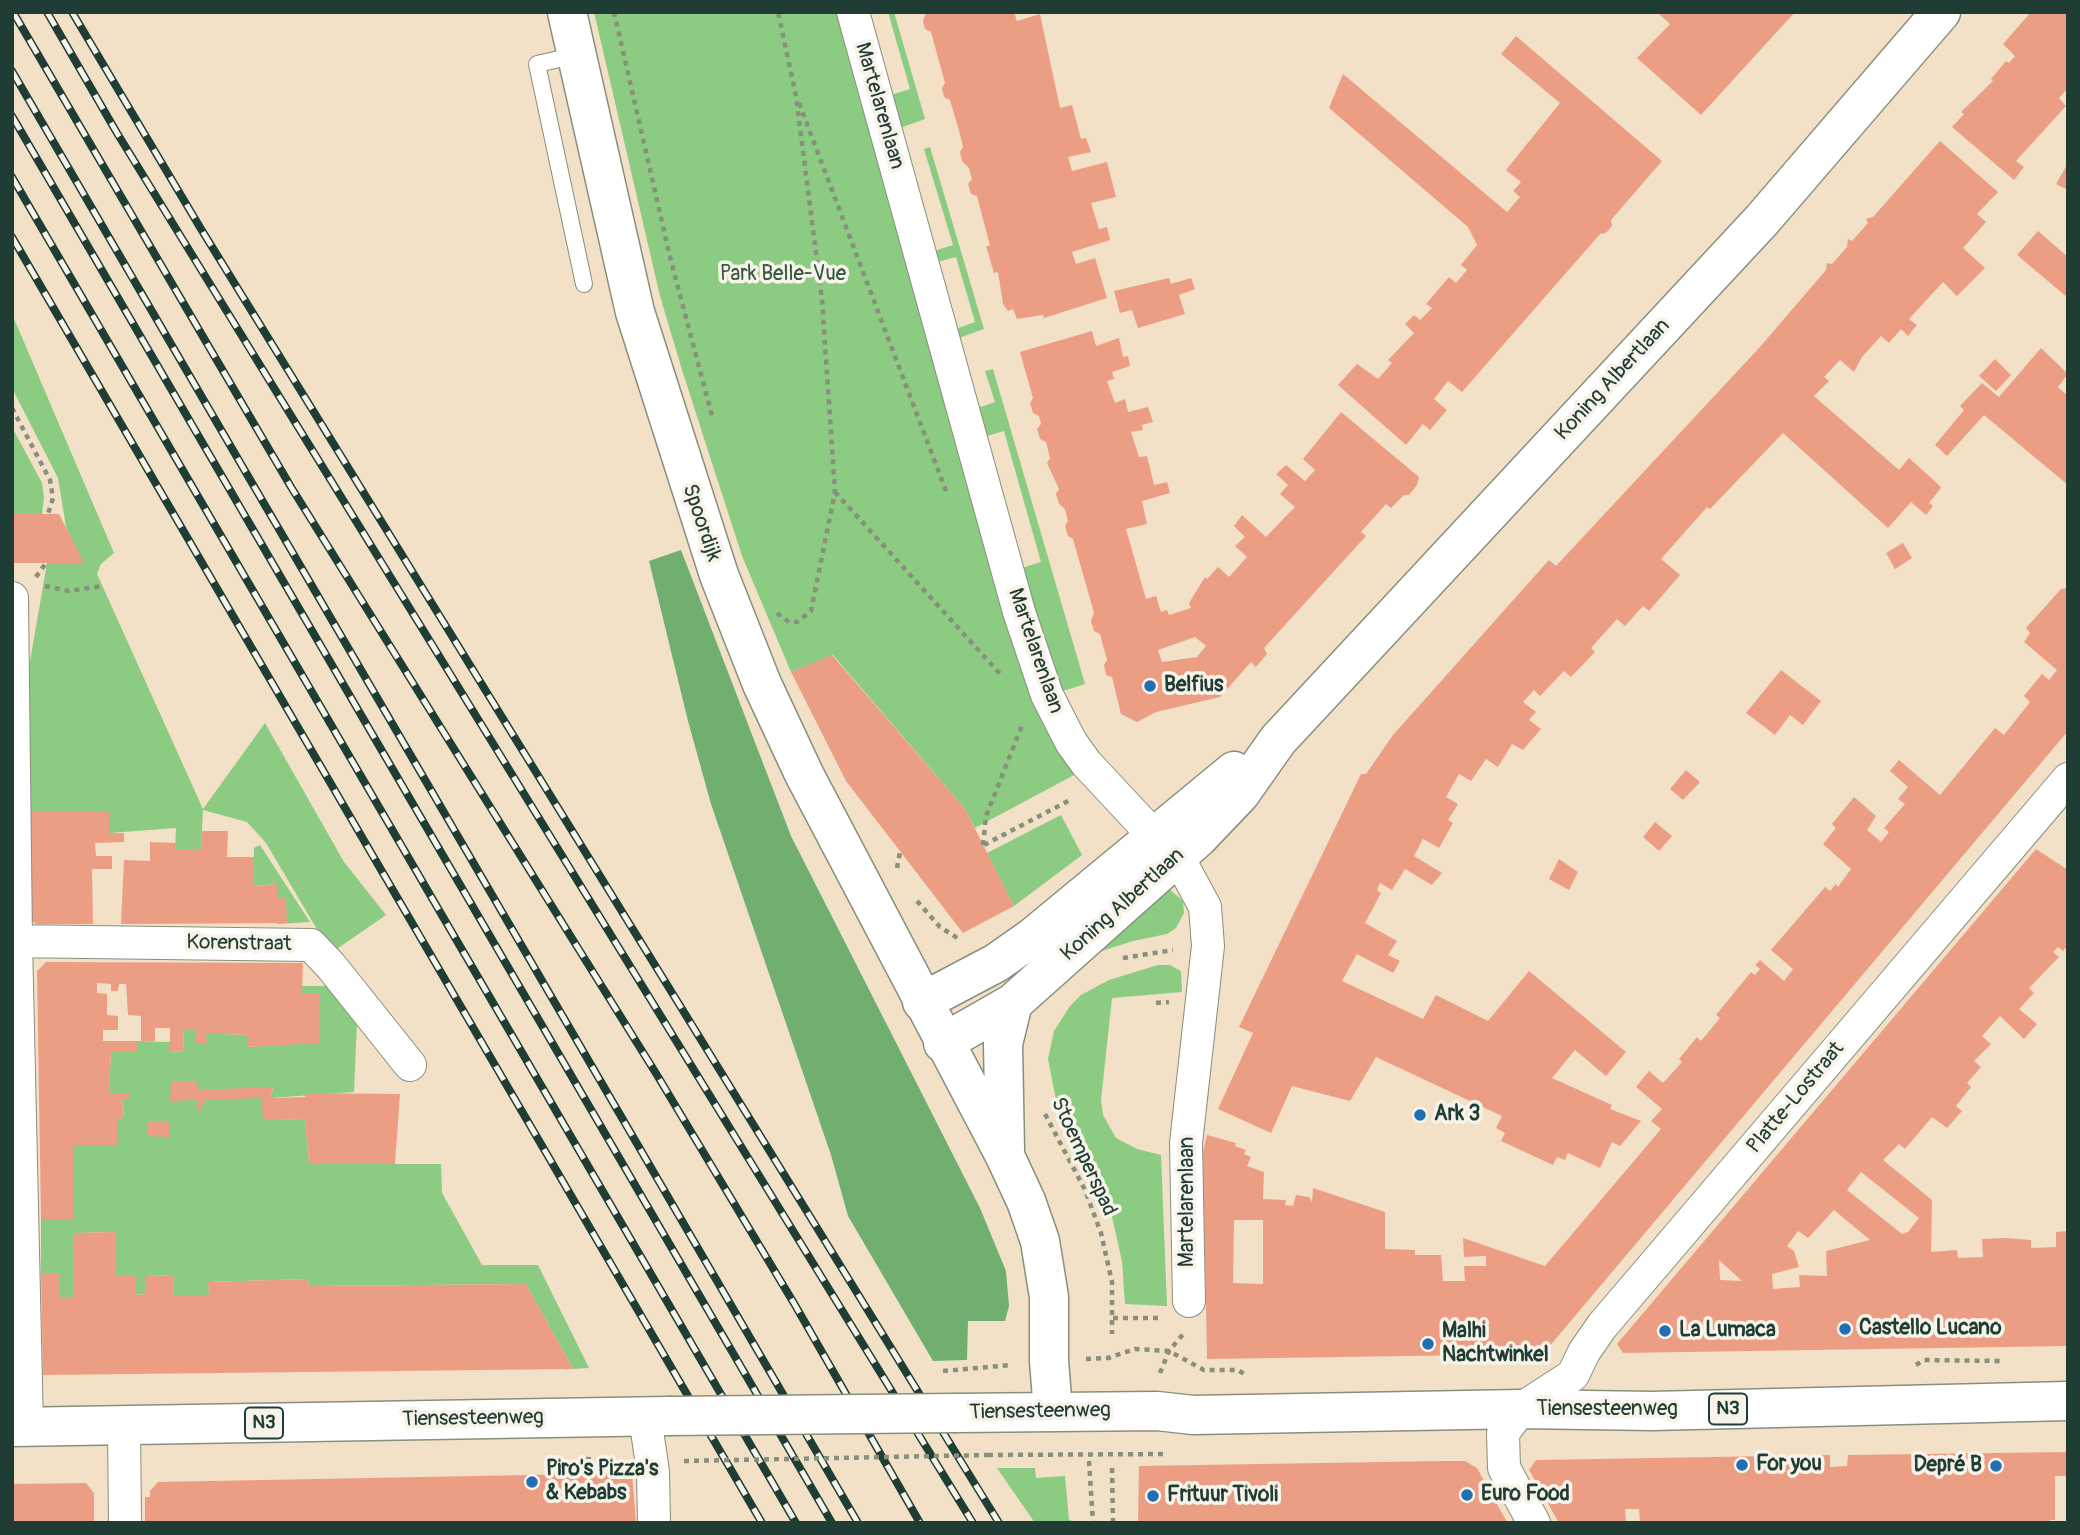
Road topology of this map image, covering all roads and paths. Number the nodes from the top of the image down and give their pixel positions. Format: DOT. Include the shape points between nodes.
graph roads {
  1 [pos="567,12"];
  2 [pos="614,12"];
  3 [pos="778,12"];
  4 [pos="853,12"];
  5 [pos="1941,12"];
  6 [pos="576,55"];
  7 [pos="796,96"];
  8 [pos="584,284"];
  9 [pos="12,408"];
  10 [pos="918,412"];
  11 [pos="715,427"];
  12 [pos="835,492"];
  13 [pos="48,514"];
  14 [pos="103,586"];
  15 [pos="43,587"];
  16 [pos="12,598"];
  17 [pos="771,602"];
  18 [pos="1002,676"];
  19 [pos="1023,722"];
  20 [pos="2068,779"];
  21 [pos="1104,782"];
  22 [pos="1165,847"];
  23 [pos="900,852"];
  24 [pos="898,876"];
  25 [pos="909,893"];
  26 [pos="968,940"];
  27 [pos="14,941"];
  28 [pos="1208,946"];
  29 [pos="1121,958"];
  30 [pos="922,1002"];
  31 [pos="1013,1003"];
  32 [pos="943,1043"];
  33 [pos="410,1065"];
  34 [pos="1043,1109"];
  35 [pos="1004,1156"];
  36 [pos="1190,1310"];
  37 [pos="1113,1318"];
  38 [pos="1112,1334"];
  39 [pos="979,1368"];
  40 [pos="941,1372"];
  41 [pos="1160,1375"];
  42 [pos="2068,1401"];
  43 [pos="1521,1409"];
  44 [pos="1053,1411"];
  45 [pos="657,1417"];
  46 [pos="124,1425"];
  47 [pos="20,1427"];
  48 [pos="1157,1454"];
  49 [pos="684,1461"];
  50 [pos="1090,1461"];
  51 [pos="1112,1468"];
  52 [pos="125,1523"];
  53 [pos="654,1523"];
  54 [pos="1093,1523"];
  55 [pos="1112,1523"];
  56 [pos="1534,1523"];
  1 -- 6 [label="street, Spoordijk"];
  2 -- 11 [label="path" via="670,257"];
  3 -- 7 [label="path"];
  4 -- 21 [label="street, Martelarenlaan" via="1028,643 1058,720"];
  5 -- 22 [label="street, Koning Albertlaan" via="1762,220 1278,740 1221,781"];
  6 -- 8 [label="lane" via="537,64"];
  6 -- 30 [label="street, Spoordijk" via="635,312 719,575 774,712"];
  7 -- 10 [label="path"];
  7 -- 12 [label="path" via="822,300"];
  9 -- 13 [label="path" via="50,480 53,498"];
  12 -- 17 [label="path" via="811,611 797,622 789,622 776,613"];
  12 -- 18 [label="path"];
  14 -- 15 [label="path" via="69,592"];
  16 -- 27 [label="street"];
  19 -- 21 [label="path" via="986,816 983,845"];
  20 -- 43 [label="street, Platte-Lostraat" via="1602,1326 1573,1375"];
  21 -- 22 [label="street, Martelarenlaan"];
  22 -- 28 [label="street, Martelarenlaan" via="1205,907"];
  22 -- 30 [label="street, Koning Albertlaan" via="996,963"];
  22 -- 31 [label="street, Koning Albertlaan"];
  23 -- 24 [label="path"];
  25 -- 26 [label="path" via="949,934"];
  27 -- 33 [label="street, Korenstraat" via="311,945"];
  27 -- 47 [label="street"];
  28 -- 29 [label="path"];
  28 -- 36 [label="street, Martelarenlaan" via="1186,1143"];
  30 -- 32 [label="street"];
  31 -- 32 [label="street, Koning Albertlaan"];
  31 -- 35 [label="street" via="1003,1044"];
  32 -- 35 [label="street"];
  34 -- 37 [label="path, Stoemperspad" via="1094,1212 1108,1260"];
  35 -- 44 [label="street" via="1026,1201 1047,1271"];
  36 -- 37 [label="path"];
  36 -- 41 [label="path" via="1185,1333 1163,1362"];
  37 -- 38 [label="path, Stoemperspad"];
  39 -- 40 [label="path"];
  42 -- 43 [label="street, Tiensesteenweg / N3" via="1677,1411"];
  43 -- 44 [label="street, Tiensesteenweg / N3" via="1192,1415"];
  43 -- 56 [label="street" via="1503,1433 1504,1468"];
  44 -- 45 [label="street, Tiensesteenweg / N3, bridge"];
  45 -- 46 [label="street, Tiensesteenweg / N3"];
  45 -- 53 [label="street"];
  46 -- 47 [label="street, Tiensesteenweg / N3"];
  46 -- 52 [label="street"];
  48 -- 49 [label="path, bridge"];
  50 -- 54 [label="path"];
  51 -- 55 [label="path"];
}
